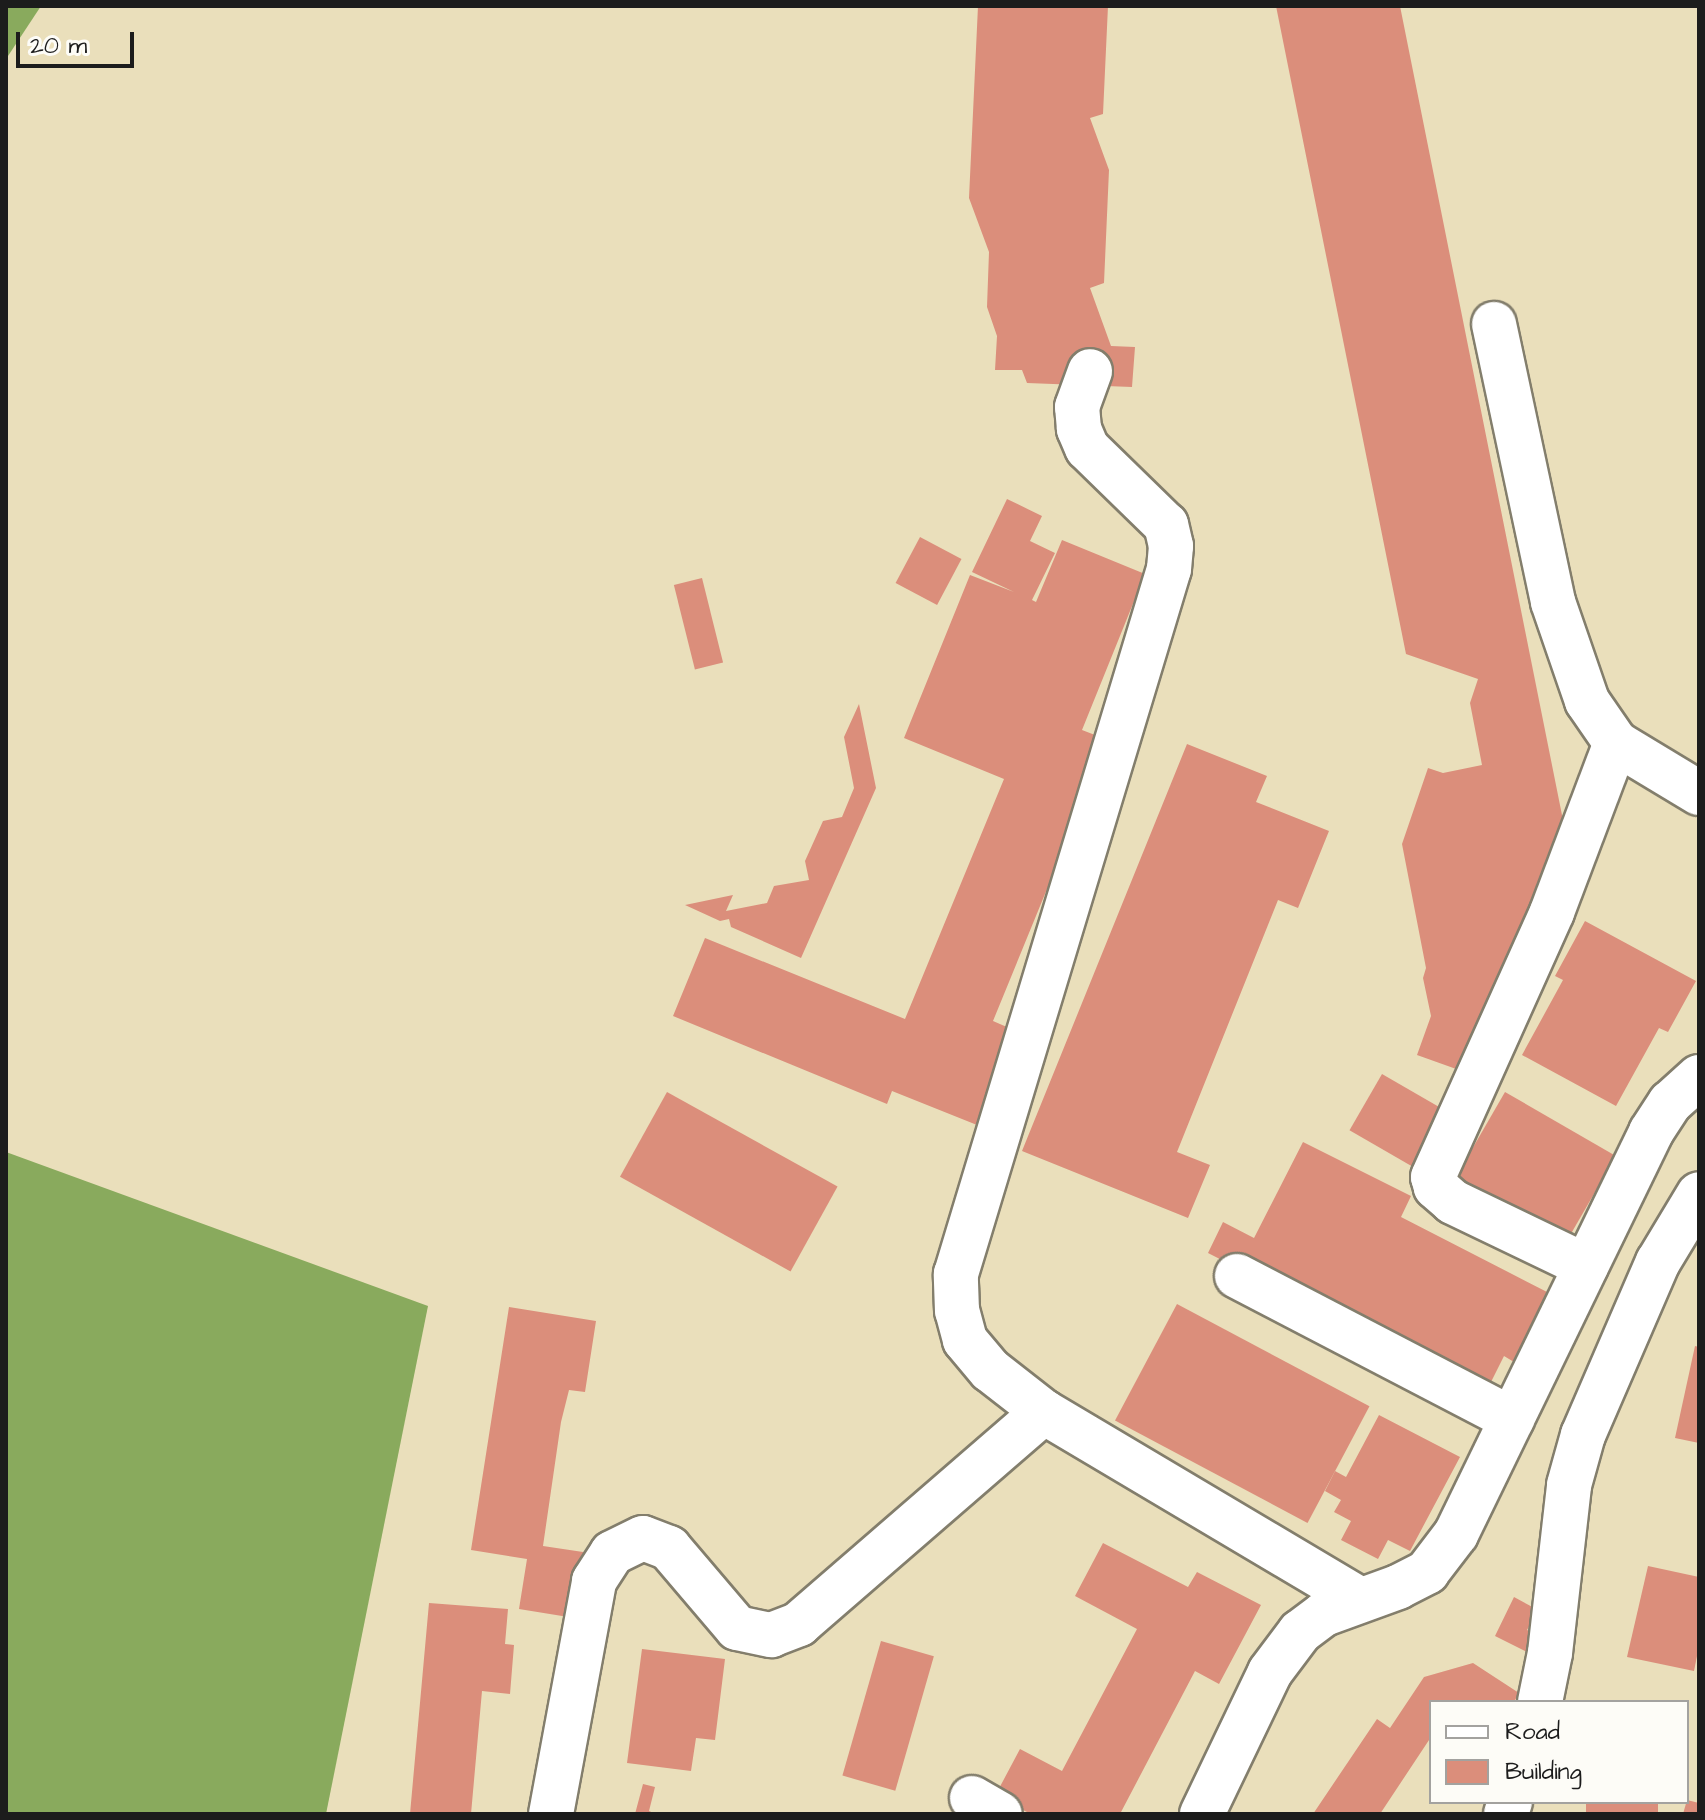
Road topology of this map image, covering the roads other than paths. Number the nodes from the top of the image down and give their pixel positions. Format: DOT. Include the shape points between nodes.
graph roads {
  1 [pos="1494,324"];
  2 [pos="1090,371"];
  3 [pos="1616,743"];
  4 [pos="1699,793"];
  5 [pos="1699,1077"];
  6 [pos="1699,1194"];
  7 [pos="1586,1266"];
  8 [pos="1237,1276"];
  9 [pos="1044,1412"];
  10 [pos="1512,1419"];
  11 [pos="1360,1600"];
  12 [pos="1540,1700"];
  13 [pos="551,1814"];
  14 [pos="1202,1814"];
  1 -- 3 [label="street" via="1553,602 1587,701"];
  2 -- 9 [label="street" via="1077,407 1079,429 1087,448 1166,525 1169,569 956,1274 957,1311 965,1340 990,1370"];
  3 -- 4 [label="street"];
  3 -- 7 [label="street" via="1552,912 1433,1177 1453,1202"];
  5 -- 7 [label="street" via="1670,1103 1651,1132"];
  6 -- 12 [label="street" via="1658,1262 1583,1435 1569,1485"];
  7 -- 10 [label="street"];
  8 -- 10 [label="street"];
  9 -- 11 [label="street"];
  9 -- 13 [label="street" via="799,1624 771,1635 737,1628 669,1548 643,1538 612,1553 594,1581"];
  10 -- 11 [label="street" via="1456,1534 1427,1572"];
  11 -- 14 [label="street" via="1324,1614 1300,1632 1270,1672"];
}
